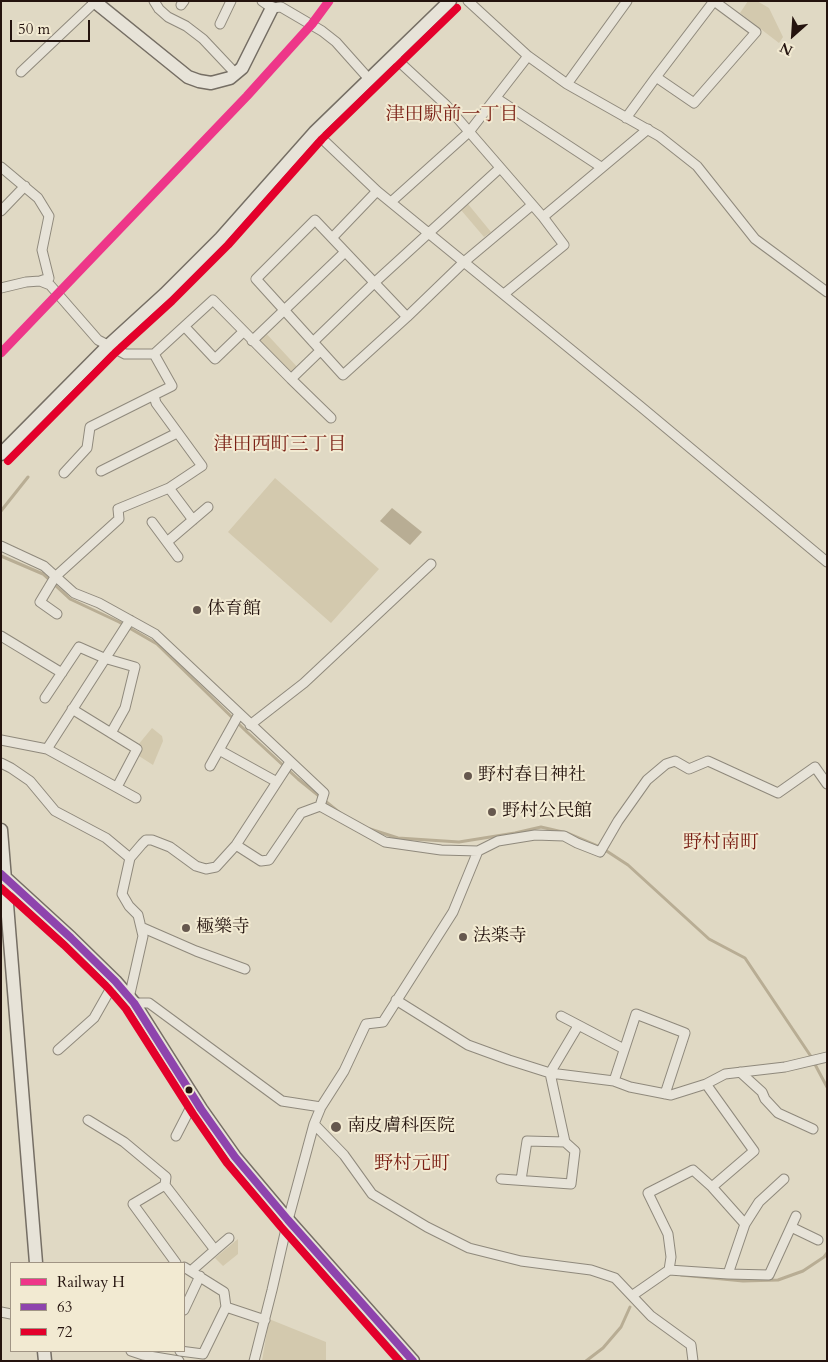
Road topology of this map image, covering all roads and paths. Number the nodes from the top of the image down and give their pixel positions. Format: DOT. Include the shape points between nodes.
graph roads {
  1 [pos="154,1"];
  2 [pos="231,1"];
  3 [pos="450,1"];
  4 [pos="468,1"];
  5 [pos="627,1"];
  6 [pos="95,2"];
  7 [pos="267,4"];
  8 [pos="220,24"];
  9 [pos="528,56"];
  10 [pos="394,57"];
  11 [pos="21,72"];
  12 [pos="236,74"];
  13 [pos="656,77"];
  14 [pos="369,79"];
  15 [pos="567,84"];
  16 [pos="496,98"];
  17 [pos="626,118"];
  18 [pos="648,130"];
  19 [pos="315,132"];
  20 [pos="469,132"];
  21 [pos="1,167"];
  22 [pos="601,167"];
  23 [pos="500,168"];
  24 [pos="25,186"];
  25 [pos="377,191"];
  26 [pos="391,202"];
  27 [pos="532,205"];
  28 [pos="1,211"];
  29 [pos="543,217"];
  30 [pos="429,233"];
  31 [pos="332,238"];
  32 [pos="345,252"];
  33 [pos="464,262"];
  34 [pos="40,281"];
  35 [pos="374,283"];
  36 [pos="1,288"];
  37 [pos="827,292"];
  38 [pos="504,294"];
  39 [pos="284,310"];
  40 [pos="406,317"];
  41 [pos="185,326"];
  42 [pos="243,332"];
  43 [pos="252,341"];
  44 [pos="313,342"];
  45 [pos="108,346"];
  46 [pos="320,351"];
  47 [pos="154,354"];
  48 [pos="291,378"];
  49 [pos="154,395"];
  50 [pos="331,418"];
  51 [pos="177,433"];
  52 [pos="1,454"];
  53 [pos="101,470"];
  54 [pos="64,473"];
  55 [pos="170,488"];
  56 [pos="208,507"];
  57 [pos="193,520"];
  58 [pos="152,522"];
  59 [pos="166,542"];
  60 [pos="1,546"];
  61 [pos="178,557"];
  62 [pos="827,562"];
  63 [pos="431,564"];
  64 [pos="52,582"];
  65 [pos="57,614"];
  66 [pos="129,622"];
  67 [pos="1,636"];
  68 [pos="104,658"];
  69 [pos="62,673"];
  70 [pos="45,698"];
  71 [pos="72,709"];
  72 [pos="236,719"];
  73 [pos="250,725"];
  74 [pos="111,733"];
  75 [pos="1,740"];
  76 [pos="47,749"];
  77 [pos="219,750"];
  78 [pos="1,763"];
  79 [pos="210,766"];
  80 [pos="288,766"];
  81 [pos="277,782"];
  82 [pos="827,784"];
  83 [pos="117,787"];
  84 [pos="136,798"];
  85 [pos="322,802"];
  86 [pos="1,830"];
  87 [pos="236,845"];
  88 [pos="478,851"];
  89 [pos="130,858"];
  90 [pos="3,875"];
  91 [pos="141,927"];
  92 [pos="245,969"];
  93 [pos="115,981"];
  94 [pos="396,1000"];
  95 [pos="132,1001"];
  96 [pos="561,1016"];
  97 [pos="578,1026"];
  98 [pos="624,1049"];
  99 [pos="58,1050"];
  100 [pos="824,1058"];
  101 [pos="740,1072"];
  102 [pos="550,1073"];
  103 [pos="614,1081"];
  104 [pos="706,1084"];
  105 [pos="666,1094"];
  106 [pos="195,1100"];
  107 [pos="321,1107"];
  108 [pos="88,1120"];
  109 [pos="314,1124"];
  110 [pos="813,1129"];
  111 [pos="176,1136"];
  112 [pos="565,1142"];
  113 [pos="501,1178"];
  114 [pos="784,1179"];
  115 [pos="522,1180"];
  116 [pos="165,1185"];
  117 [pos="712,1187"];
  118 [pos="796,1216"];
  119 [pos="288,1220"];
  120 [pos="746,1224"];
  121 [pos="791,1227"];
  122 [pos="228,1238"];
  123 [pos="818,1240"];
  124 [pos="215,1250"];
  125 [pos="36,1262"];
  126 [pos="175,1262"];
  127 [pos="187,1269"];
  128 [pos="669,1270"];
  129 [pos="728,1274"];
  130 [pos="200,1276"];
  131 [pos="633,1295"];
  132 [pos="226,1306"];
  133 [pos="185,1308"];
  134 [pos="265,1320"];
  135 [pos="134,1352"];
  136 [pos="185,1352"];
  137 [pos="179,1361"];
  138 [pos="254,1361"];
  139 [pos="413,1361"];
  140 [pos="693,1361"];
  1 -- 12 [label="street" via="168,17 203,40"];
  2 -- 8 [label="street"];
  3 -- 10 [label="street"];
  4 -- 9 [label="street"];
  5 -- 15 [label="street"];
  6 -- 11 [label="street"];
  6 -- 12 [label="street" via="188,77 211,83"];
  7 -- 12 [label="street" via="242,68"];
  7 -- 14 [label="street" via="281,7 322,31"];
  9 -- 15 [label="street"];
  9 -- 16 [label="street"];
  10 -- 14 [label="street"];
  10 -- 20 [label="street" via="446,105"];
  13 -- 13 [label="street" via="714,1 756,32 694,103"];
  13 -- 17 [label="street"];
  14 -- 19 [label="street"];
  15 -- 17 [label="street"];
  16 -- 20 [label="street"];
  16 -- 22 [label="street"];
  17 -- 18 [label="street"];
  18 -- 22 [label="street"];
  18 -- 37 [label="street" via="696,166 755,238"];
  19 -- 25 [label="street"];
  19 -- 45 [label="street" via="221,238"];
  20 -- 23 [label="street"];
  20 -- 26 [label="street"];
  21 -- 24 [label="street"];
  22 -- 29 [label="street"];
  23 -- 27 [label="street"];
  23 -- 30 [label="street"];
  24 -- 28 [label="street"];
  24 -- 34 [label="street" via="38,198 48,216 42,250 49,278"];
  25 -- 26 [label="street"];
  25 -- 31 [label="street"];
  26 -- 30 [label="street"];
  27 -- 29 [label="street"];
  27 -- 33 [label="street"];
  29 -- 38 [label="street" via="564,245"];
  30 -- 33 [label="street"];
  30 -- 35 [label="street"];
  31 -- 32 [label="street"];
  31 -- 39 [label="street" via="315,220 256,279"];
  32 -- 35 [label="street"];
  32 -- 39 [label="street"];
  33 -- 38 [label="street"];
  33 -- 40 [label="street"];
  34 -- 36 [label="street"];
  34 -- 45 [label="street" via="50,285 98,340"];
  35 -- 40 [label="street"];
  35 -- 44 [label="street"];
  38 -- 62 [label="street"];
  39 -- 43 [label="street"];
  39 -- 44 [label="street"];
  40 -- 46 [label="street" via="343,375"];
  41 -- 42 [label="street" via="213,300"];
  41 -- 42 [label="street" via="215,359"];
  41 -- 47 [label="street"];
  42 -- 43 [label="street"];
  43 -- 48 [label="street"];
  44 -- 46 [label="street"];
  45 -- 47 [label="street" via="125,354"];
  45 -- 52 [label="street"];
  46 -- 48 [label="street"];
  47 -- 49 [label="street" via="172,386"];
  48 -- 50 [label="street"];
  49 -- 51 [label="street"];
  49 -- 54 [label="street" via="90,427 86,448"];
  51 -- 53 [label="street"];
  51 -- 55 [label="street" via="202,466"];
  55 -- 57 [label="street"];
  55 -- 64 [label="street" via="118,509 119,519"];
  56 -- 57 [label="street"];
  57 -- 59 [label="street"];
  58 -- 59 [label="street"];
  59 -- 61 [label="street"];
  60 -- 64 [label="street" via="44,566"];
  63 -- 73 [label="street" via="304,683"];
  64 -- 65 [label="street" via="40,602"];
  64 -- 66 [label="street" via="99,603"];
  66 -- 68 [label="street"];
  66 -- 72 [label="street" via="155,634"];
  67 -- 69 [label="street"];
  68 -- 69 [label="street" via="79,646"];
  68 -- 71 [label="street"];
  68 -- 74 [label="street" via="135,667 125,708"];
  69 -- 70 [label="street"];
  71 -- 74 [label="street"];
  71 -- 76 [label="street"];
  72 -- 73 [label="street"];
  72 -- 77 [label="street"];
  73 -- 80 [label="street"];
  74 -- 83 [label="street" via="137,749"];
  75 -- 76 [label="street"];
  76 -- 83 [label="street"];
  77 -- 79 [label="street"];
  77 -- 81 [label="street"];
  78 -- 89 [label="street" via="30,781 55,811 106,838"];
  80 -- 81 [label="street"];
  80 -- 85 [label="street" via="324,793"];
  81 -- 87 [label="street"];
  82 -- 88 [label="street" via="815,768 778,793 708,761 689,769 675,761 666,764 647,780 600,852 564,836 535,835 498,841"];
  83 -- 84 [label="street"];
  85 -- 87 [label="street" via="301,813 269,860 261,861"];
  85 -- 88 [label="street" via="386,842 441,850"];
  86 -- 90 [label="street"];
  87 -- 89 [label="street" via="212,869 196,866 170,847 152,840 146,840"];
  88 -- 94 [label="street" via="453,912"];
  89 -- 91 [label="street" via="122,894 138,915"];
  90 -- 93 [label="street"];
  90 -- 125 [label="street"];
  91 -- 92 [label="street"];
  91 -- 95 [label="street" via="143,936"];
  93 -- 95 [label="street"];
  93 -- 99 [label="street" via="94,1018"];
  94 -- 102 [label="street" via="468,1045"];
  94 -- 107 [label="street" via="383,1022 366,1024 344,1071"];
  95 -- 106 [label="street"];
  95 -- 107 [label="street" via="149,1003 282,1101"];
  96 -- 97 [label="street"];
  97 -- 98 [label="street"];
  97 -- 102 [label="street"];
  98 -- 103 [label="street"];
  98 -- 105 [label="street" via="636,1014 685,1033"];
  100 -- 101 [label="street"];
  101 -- 104 [label="street" via="724,1074"];
  101 -- 110 [label="street" via="762,1092 778,1113"];
  102 -- 103 [label="street"];
  102 -- 112 [label="street"];
  103 -- 105 [label="street"];
  104 -- 105 [label="street"];
  104 -- 117 [label="street" via="754,1151"];
  106 -- 111 [label="street"];
  106 -- 119 [label="street" via="236,1157"];
  107 -- 109 [label="street"];
  108 -- 116 [label="street" via="131,1148 166,1177"];
  109 -- 119 [label="street"];
  109 -- 131 [label="street" via="344,1155 372,1194 427,1227 469,1248 507,1258 591,1270 615,1278"];
  112 -- 115 [label="street" via="526,1141"];
  112 -- 115 [label="street" via="575,1151 571,1184"];
  113 -- 115 [label="street"];
  114 -- 120 [label="street" via="759,1202"];
  116 -- 124 [label="street"];
  116 -- 126 [label="street" via="134,1204"];
  117 -- 120 [label="street"];
  117 -- 128 [label="street" via="693,1170 648,1193 668,1234"];
  118 -- 121 [label="street"];
  119 -- 134 [label="street"];
  119 -- 139 [label="street"];
  120 -- 129 [label="street"];
  121 -- 123 [label="street"];
  121 -- 129 [label="street" via="769,1274"];
  122 -- 124 [label="street"];
  124 -- 127 [label="street"];
  127 -- 130 [label="street"];
  128 -- 129 [label="street"];
  128 -- 131 [label="street"];
  130 -- 132 [label="street" via="224,1292"];
  130 -- 133 [label="street"];
  131 -- 140 [label="street" via="651,1316 691,1345"];
  132 -- 134 [label="street"];
  132 -- 136 [label="street" via="203,1354"];
  134 -- 138 [label="street"];
  135 -- 137 [label="street"];
}
